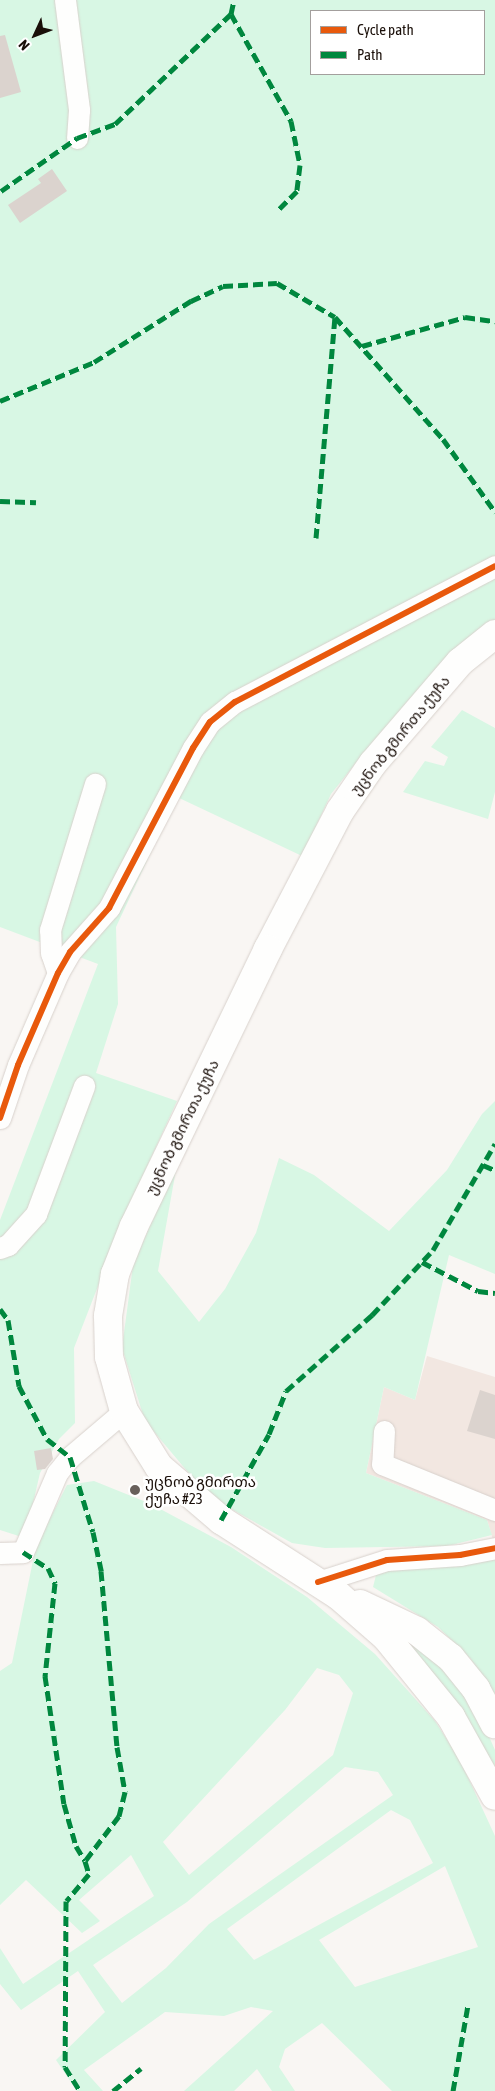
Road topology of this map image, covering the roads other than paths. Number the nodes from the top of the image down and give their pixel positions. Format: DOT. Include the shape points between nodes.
graph roads {
  1 [pos="65,0"];
  2 [pos="76,138"];
  3 [pos="495,566"];
  4 [pos="495,634"];
  5 [pos="95,784"];
  6 [pos="58,973"];
  7 [pos="84,1086"];
  8 [pos="0,1118"];
  9 [pos="0,1248"];
  10 [pos="124,1411"];
  11 [pos="384,1431"];
  12 [pos="495,1510"];
  13 [pos="495,1548"];
  14 [pos="0,1553"];
  15 [pos="329,1589"];
  16 [pos="495,1724"];
  17 [pos="495,1796"];
  1 -- 2 [label="street" via="79,110"];
  3 -- 6 [label="street" via="235,702 210,722 193,748 109,908 70,952"];
  4 -- 10 [label="main road, უცნობ გმირთა ქუჩა" via="460,662 373,763 340,811 268,949 134,1226 115,1274 108,1316 109,1357"];
  5 -- 6 [label="street" via="50,930 51,953"];
  6 -- 8 [label="street" via="18,1065"];
  7 -- 9 [label="street" via="36,1214 8,1245"];
  10 -- 14 [label="street" via="70,1457 57,1474 24,1552"];
  10 -- 15 [label="main road, უცნობ გმირთა ქუჩა" via="159,1467 190,1496"];
  11 -- 12 [label="street" via="382,1464"];
  13 -- 15 [label="street" via="460,1555 387,1560"];
  15 -- 16 [label="main road, უცნობ გმირთა ქუჩა" via="403,1624 451,1658 476,1690"];
  15 -- 17 [label="main road, უცნობ გმირთა ქუჩა" via="392,1643 424,1680 451,1717"];
}
